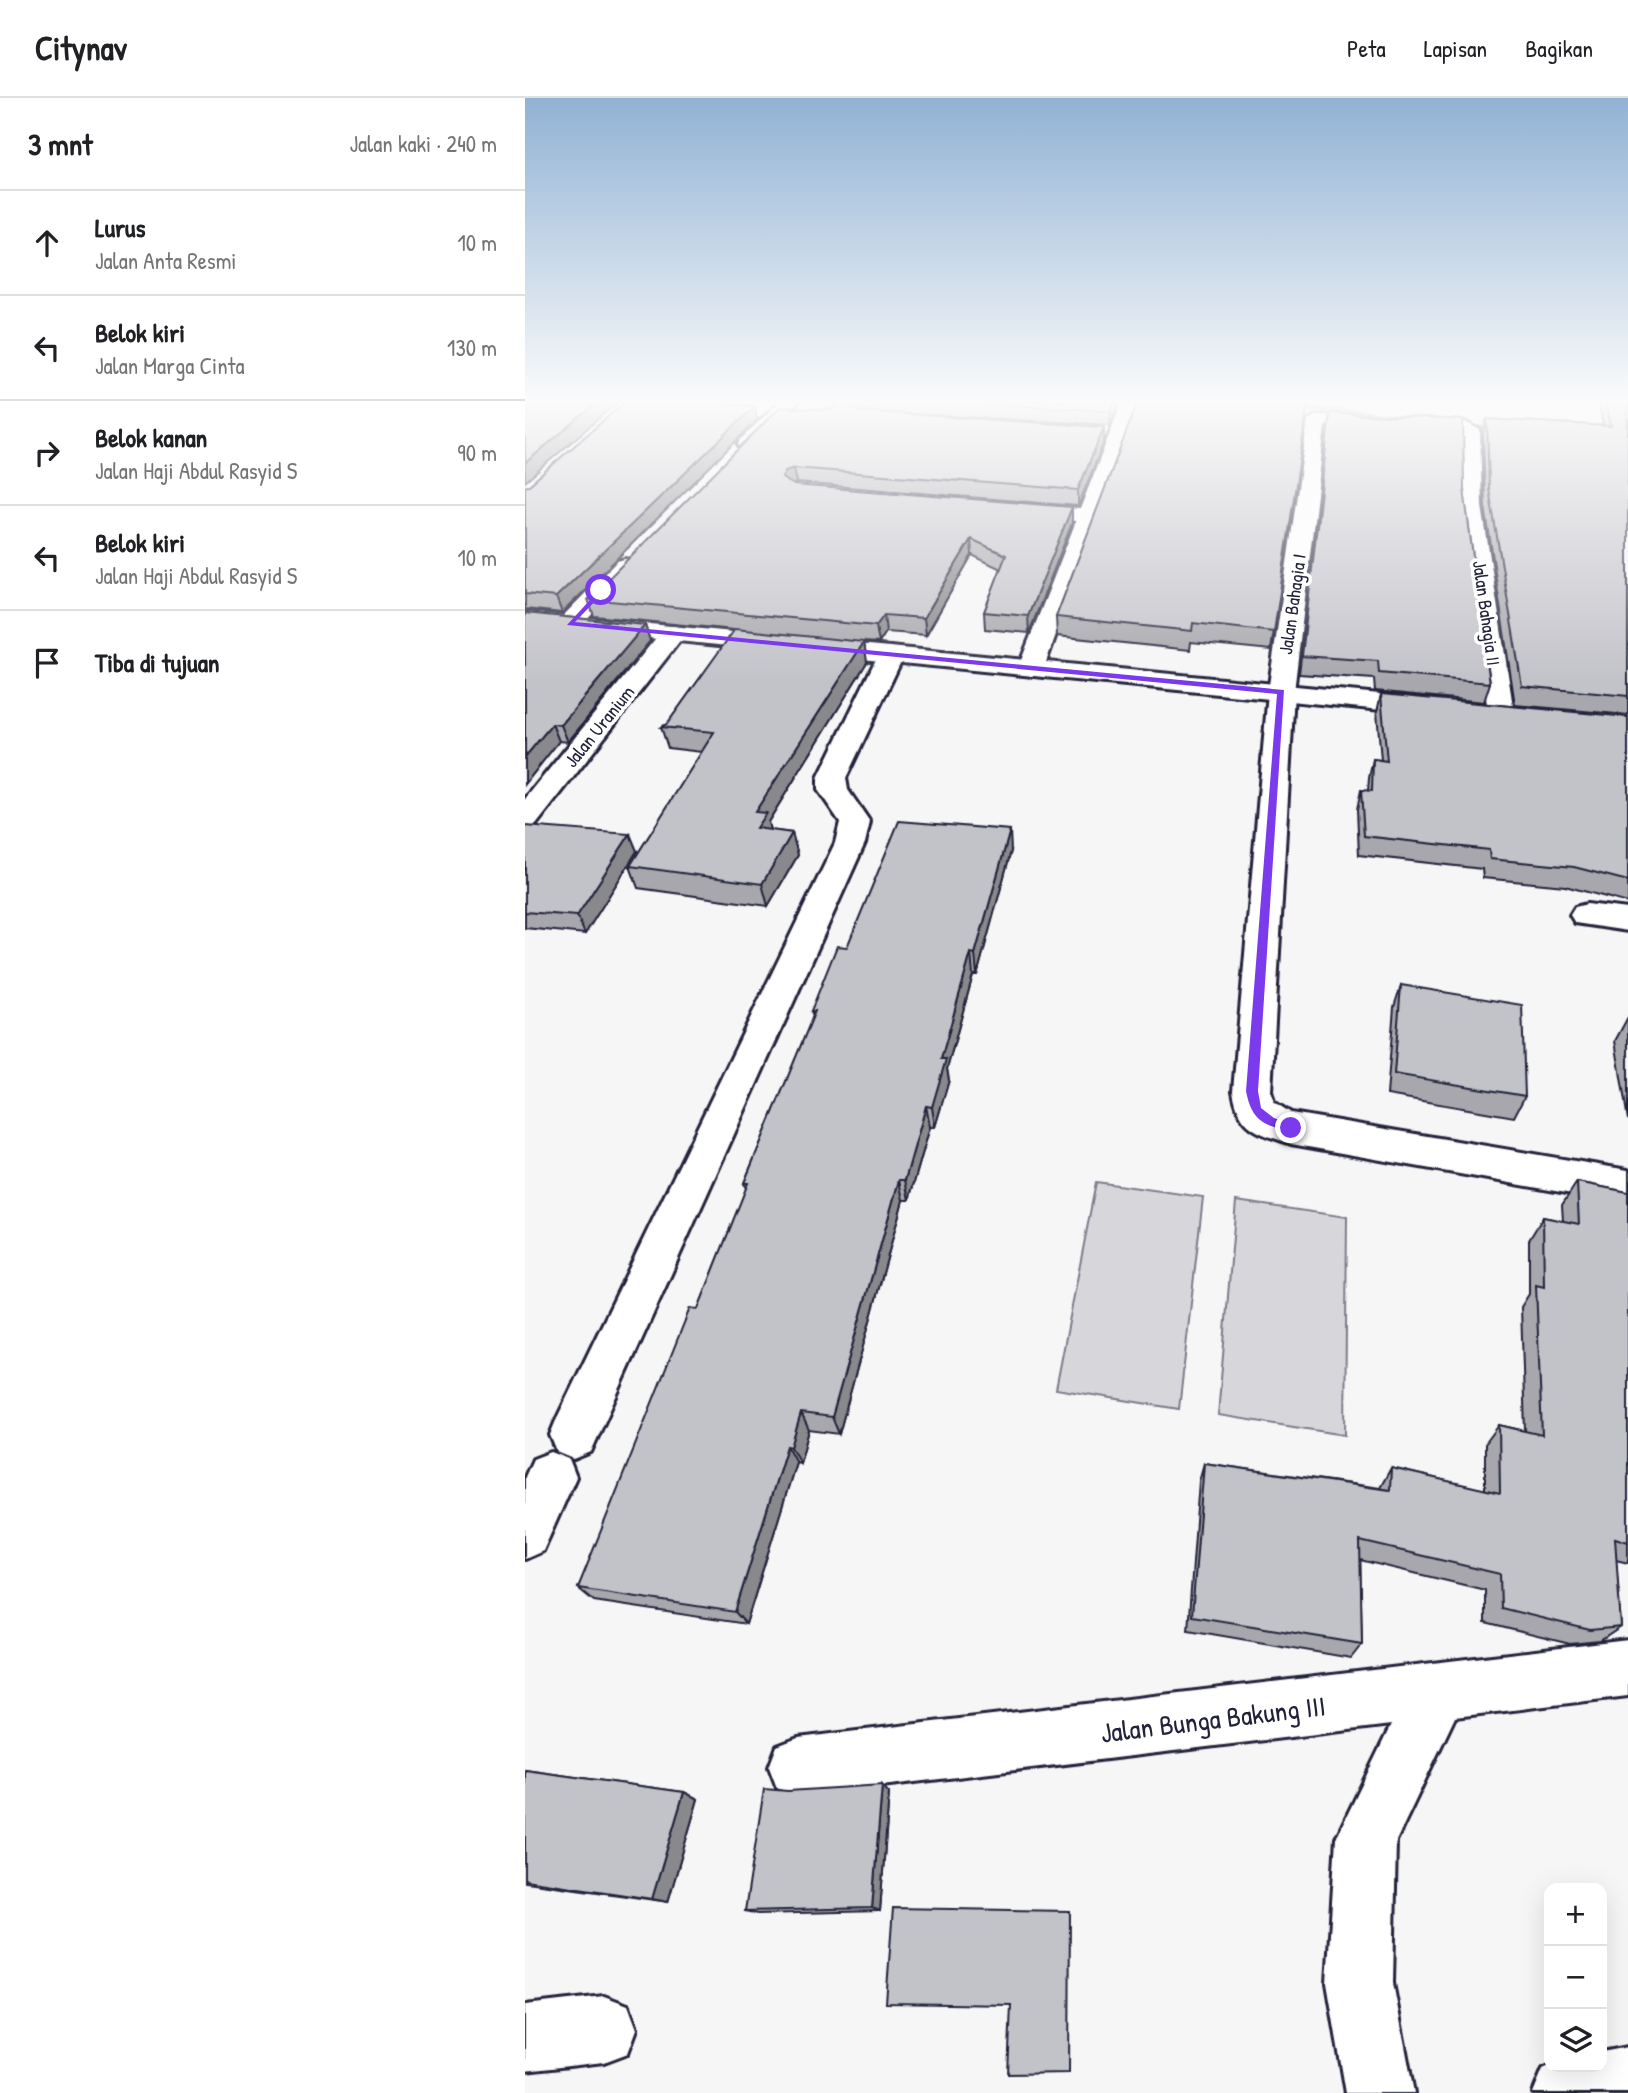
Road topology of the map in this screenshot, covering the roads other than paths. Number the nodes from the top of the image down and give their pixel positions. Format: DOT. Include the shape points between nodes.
graph roads {
  1 [pos="1095,494"];
  2 [pos="1307,494"];
  3 [pos="1472,494"];
  4 [pos="1005,509"];
  5 [pos="1089,516"];
  6 [pos="639,553"];
  7 [pos="525,619"];
  8 [pos="570,623"];
  9 [pos="673,633"];
  10 [pos="891,654"];
  11 [pos="1031,668"];
  12 [pos="1281,692"];
  13 [pos="525,819"];
  14 [pos="1587,915"];
  15 [pos="1628,920"];
  16 [pos="1628,1187"];
  17 [pos="525,1533"];
  18 [pos="1628,1668"];
  19 [pos="1437,1692"];
  20 [pos="798,1767"];
  21 [pos="604,2029"];
  22 [pos="525,2038"];
  23 [pos="1380,2093"];
  1 -- 5 [label="street"];
  2 -- 12 [label="street, Jalan Bahagia I"];
  3 -- 12 [label="street, Jalan Bahagia II" via="1514,715"];
  4 -- 5 [label="street"];
  5 -- 11 [label="street"];
  6 -- 8 [label="street"];
  7 -- 8 [label="street"];
  8 -- 9 [label="street"];
  9 -- 10 [label="street"];
  9 -- 13 [label="street, Jalan Uranium"];
  10 -- 11 [label="street"];
  10 -- 17 [label="street" via="832,778 833,790 855,822 850,842"];
  11 -- 12 [label="street"];
  12 -- 16 [label="street" via="1252,1091 1256,1110 1291,1128"];
  14 -- 15 [label="street"];
  18 -- 19 [label="street, Jalan Bunga Bakung III"];
  19 -- 20 [label="street, Jalan Bunga Bakung III"];
  19 -- 23 [label="street" via="1367,1838 1360,1983"];
  21 -- 22 [label="street"];
}
